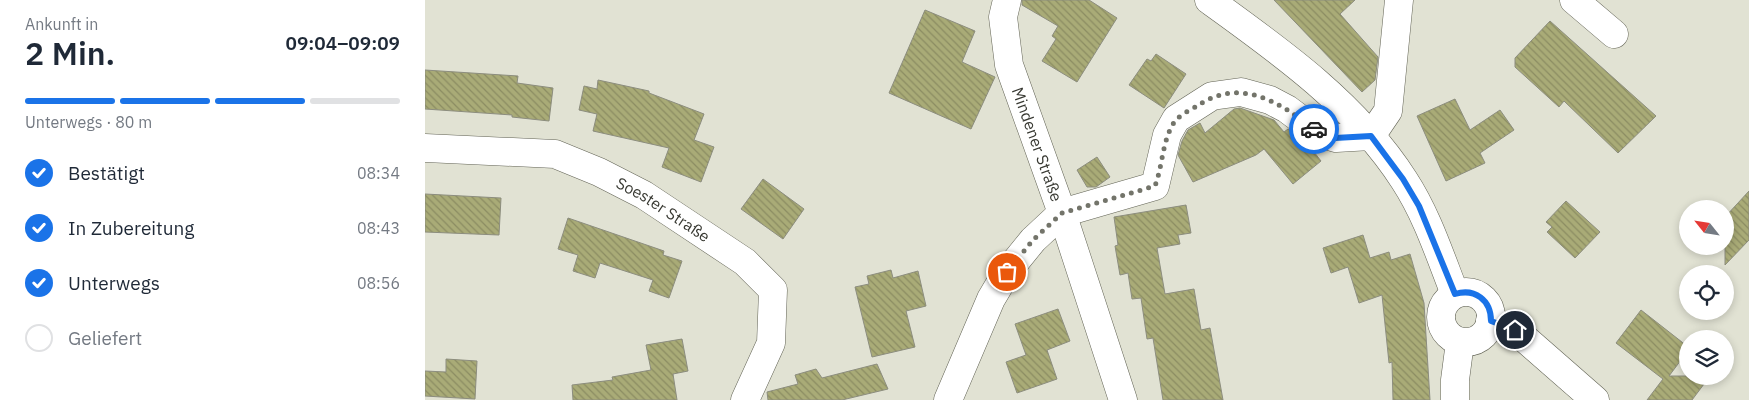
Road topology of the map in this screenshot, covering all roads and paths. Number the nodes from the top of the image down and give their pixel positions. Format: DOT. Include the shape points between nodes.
graph roads {
  1 [pos="1007,0"];
  2 [pos="1209,0"];
  3 [pos="1399,0"];
  4 [pos="1574,0"];
  5 [pos="1614,34"];
  6 [pos="1371,136"];
  7 [pos="425,148"];
  8 [pos="1062,213"];
  9 [pos="1455,294"];
  10 [pos="1491,321"];
  11 [pos="1460,342"];
  12 [pos="745,400"];
  13 [pos="948,400"];
  14 [pos="1123,400"];
  15 [pos="1455,400"];
  16 [pos="1595,400"];
  1 -- 8 [label="street, Mindener Straße" via="1003,17 1009,64"];
  2 -- 6 [label="street" via="1271,44 1330,94"];
  3 -- 6 [label="street" via="1388,110"];
  4 -- 5 [label="street"];
  6 -- 8 [label="street" via="1335,138 1319,133 1287,109 1241,92 1212,96 1176,119 1167,135 1155,186"];
  6 -- 9 [label="street" via="1419,206"];
  7 -- 12 [label="street, Soester Straße" via="555,154 644,195 745,262 773,290 771,343"];
  8 -- 13 [label="street" via="1033,240 1007,272 991,299"];
  8 -- 14 [label="street, Mindener Straße"];
  9 -- 10 [label="street" via="1470,292 1483,300 1491,313"];
  9 -- 11 [label="street" via="1444,305 1441,320 1447,334"];
  10 -- 11 [label="street" via="1480,338"];
  10 -- 16 [label="street" via="1515,330"];
  11 -- 15 [label="street"];
}
